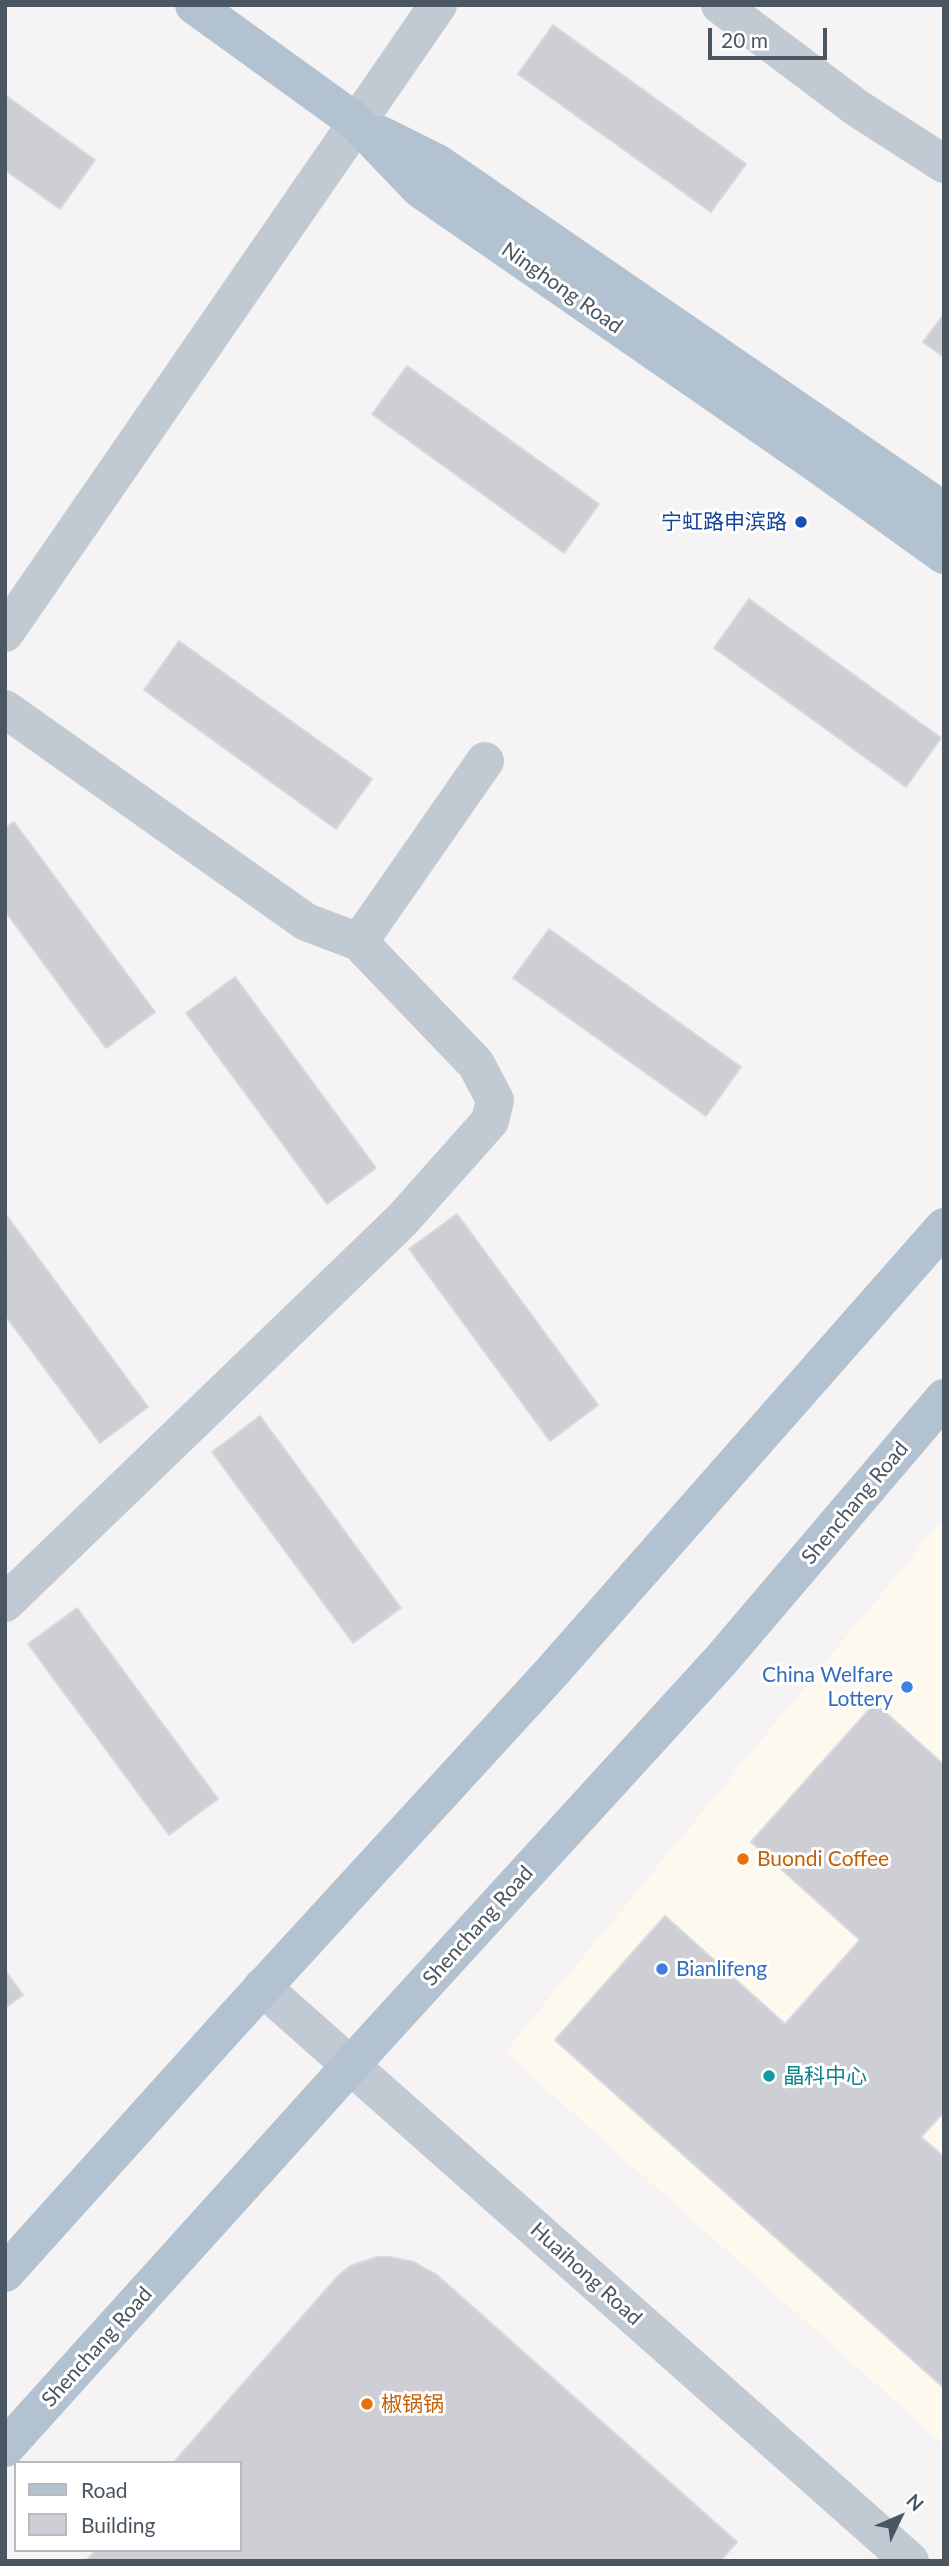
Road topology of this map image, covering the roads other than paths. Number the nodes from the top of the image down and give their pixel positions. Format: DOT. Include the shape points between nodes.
graph roads {
  1 [pos="194,5"];
  2 [pos="438,5"];
  3 [pos="720,5"];
  4 [pos="356,122"];
  5 [pos="944,164"];
  6 [pos="944,511"];
  7 [pos="944,555"];
  8 [pos="5,633"];
  9 [pos="5,709"];
  10 [pos="485,761"];
  11 [pos="359,942"];
  12 [pos="944,1227"];
  13 [pos="944,1398"];
  14 [pos="5,1603"];
  15 [pos="262,1987"];
  16 [pos="351,2066"];
  17 [pos="5,2273"];
  18 [pos="5,2448"];
  19 [pos="910,2561"];
  1 -- 4 [label="main road, Ninghong Road"];
  2 -- 4 [label="street"];
  3 -- 5 [label="street" via="857,108"];
  4 -- 6 [label="main road" via="437,163"];
  4 -- 7 [label="main road, Ninghong Road" via="420,189"];
  4 -- 8 [label="street"];
  9 -- 11 [label="street" via="306,922"];
  10 -- 11 [label="street"];
  11 -- 14 [label="street" via="476,1064 495,1100 490,1121 402,1220"];
  12 -- 15 [label="main road" via="551,1672"];
  13 -- 16 [label="main road, Shenchang Road" via="722,1659"];
  15 -- 16 [label="street, Huaihong Road"];
  15 -- 17 [label="main road"];
  16 -- 18 [label="main road, Shenchang Road"];
  16 -- 19 [label="street, Huaihong Road"];
}
